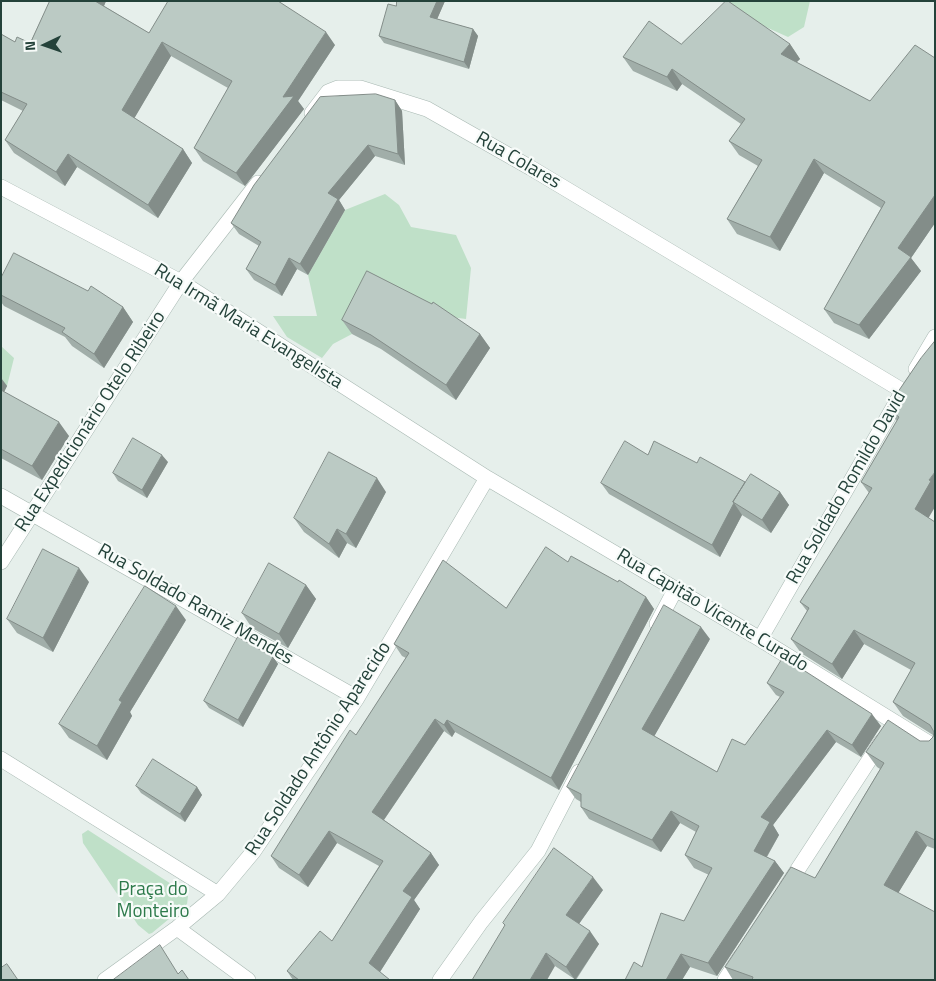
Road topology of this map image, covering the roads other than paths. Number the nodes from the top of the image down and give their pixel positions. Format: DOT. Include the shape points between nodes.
graph roads {
  1 [pos="306,122"];
  2 [pos="267,172"];
  3 [pos="1,187"];
  4 [pos="181,282"];
  5 [pos="935,337"];
  6 [pos="903,391"];
  7 [pos="487,478"];
  8 [pos="1,496"];
  9 [pos="32,511"];
  10 [pos="1,562"];
  11 [pos="675,590"];
  12 [pos="652,633"];
  13 [pos="760,639"];
  14 [pos="357,698"];
  15 [pos="895,722"];
  16 [pos="935,747"];
  17 [pos="589,755"];
  18 [pos="1,759"];
  19 [pos="218,894"];
  20 [pos="780,897"];
  21 [pos="178,928"];
  22 [pos="747,946"];
  23 [pos="104,980"];
  24 [pos="248,980"];
  25 [pos="440,980"];
  26 [pos="725,980"];
  1 -- 6 [label="street, Rua Colares" via="328,92 338,88 360,88 427,109"];
  2 -- 4 [label="street"];
  3 -- 4 [label="street, Rua Irmã Maria Evangelista"];
  4 -- 7 [label="street, Rua Irmã Maria Evangelista"];
  4 -- 9 [label="street, Rua Expedicionário Otelo Ribeiro"];
  5 -- 6 [label="street, Rua Soldado Romildo David"];
  6 -- 13 [label="street, Rua Soldado Romildo David"];
  7 -- 11 [label="street, Rua Capitão Vicente Curado"];
  7 -- 14 [label="street, Rua Soldado Antônio Aparecido"];
  8 -- 9 [label="street, Rua Soldado Ramiz Mendes"];
  9 -- 10 [label="street, Rua Expedicionário Otelo Ribeiro"];
  9 -- 14 [label="street, Rua Soldado Ramiz Mendes"];
  11 -- 12 [label="street"];
  11 -- 13 [label="street, Rua Capitão Vicente Curado"];
  13 -- 15 [label="street, Rua Capitão Vicente Curado"];
  14 -- 19 [label="street, Rua Soldado Antônio Aparecido" via="253,852"];
  15 -- 16 [label="street, Rua Capitão Vicente Curado"];
  15 -- 20 [label="street"];
  17 -- 25 [label="street" via="538,851"];
  18 -- 19 [label="street"];
  19 -- 21 [label="street, Rua Soldado Antônio Aparecido"];
  21 -- 23 [label="street, Rua Soldado Antônio Aparecido"];
  21 -- 24 [label="street"];
  22 -- 26 [label="street"];
}
